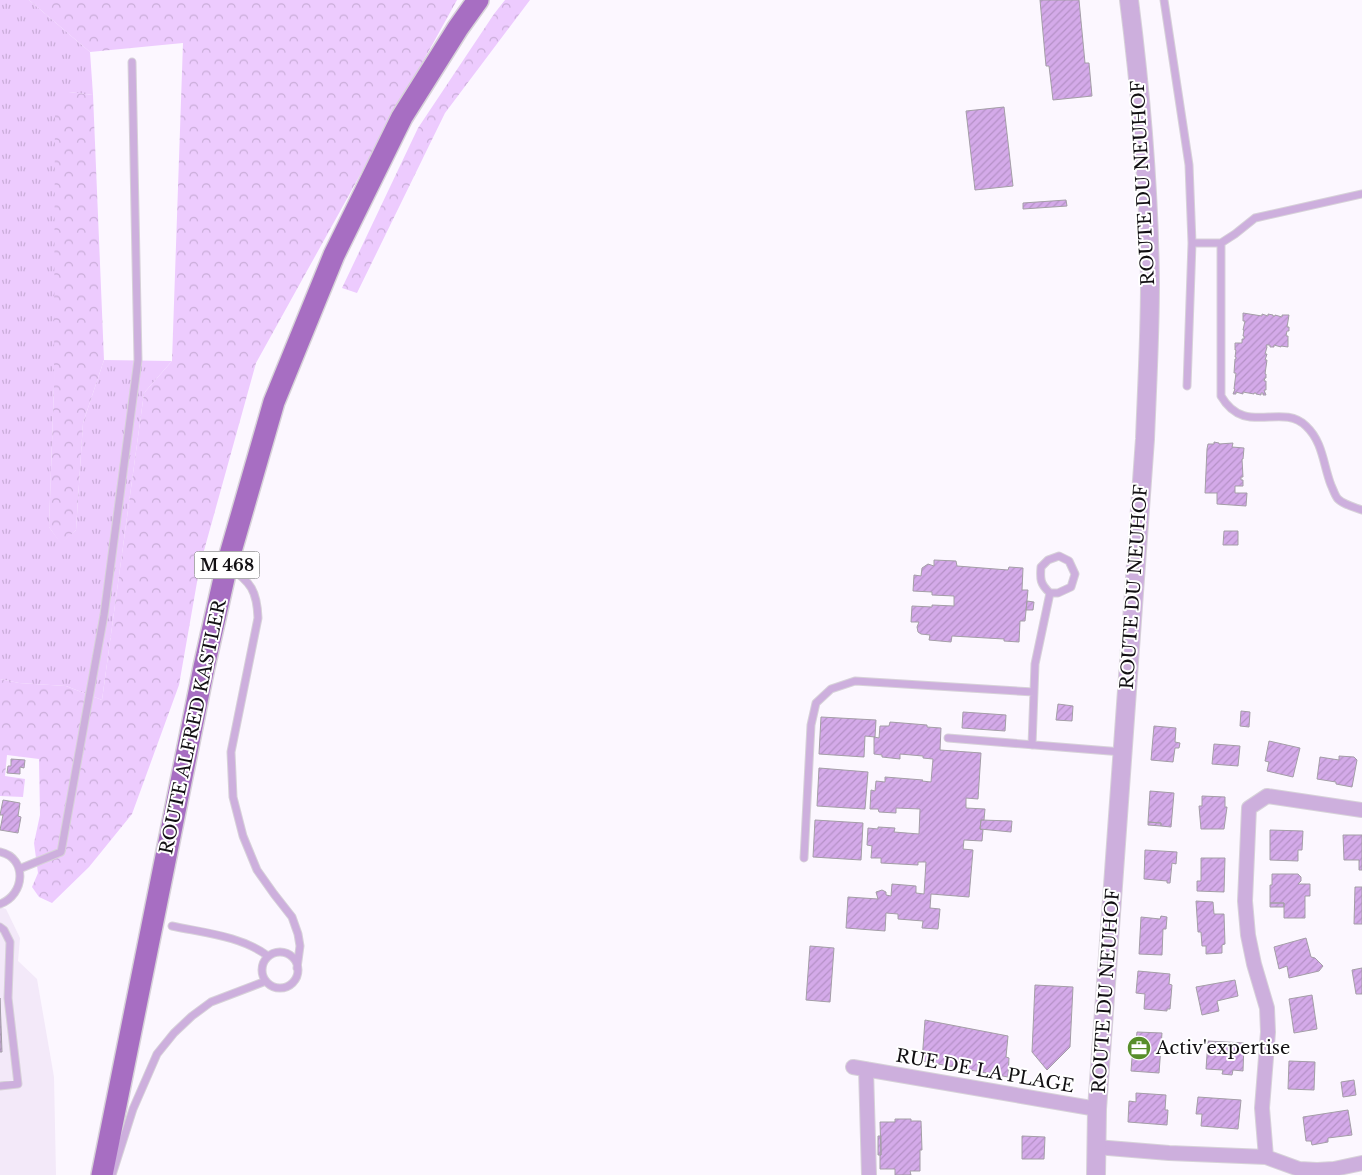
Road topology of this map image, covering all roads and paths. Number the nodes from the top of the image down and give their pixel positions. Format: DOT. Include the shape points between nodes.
graph roads {
  1 [pos="478,0"];
  2 [pos="1129,0"];
  3 [pos="1164,0"];
  4 [pos="132,62"];
  5 [pos="1362,194"];
  6 [pos="1192,243"];
  7 [pos="1221,243"];
  8 [pos="1188,386"];
  9 [pos="1362,510"];
  10 [pos="227,565"];
  11 [pos="1050,593"];
  12 [pos="1034,692"];
  13 [pos="948,738"];
  14 [pos="1032,745"];
  15 [pos="1122,752"];
  16 [pos="1362,810"];
  17 [pos="0,852"];
  18 [pos="804,858"];
  19 [pos="19,869"];
  20 [pos="0,904"];
  21 [pos="172,926"];
  22 [pos="0,927"];
  23 [pos="268,956"];
  24 [pos="297,968"];
  25 [pos="266,981"];
  26 [pos="0,1086"];
  27 [pos="1097,1109"];
  28 [pos="1096,1147"];
  29 [pos="1266,1157"];
  30 [pos="1362,1163"];
  31 [pos="1300,1172"];
  32 [pos="102,1175"];
  33 [pos="112,1175"];
  34 [pos="869,1175"];
  35 [pos="1096,1175"];
  1 -- 10 [label="main road, ROUTE ALFRED KASTLER / M 468" via="402,117 334,255 274,402"];
  2 -- 15 [label="street, ROUTE DU NEUHOF" via="1140,103 1150,284 1145,439"];
  3 -- 6 [label="lane" via="1189,165"];
  4 -- 19 [label="lane" via="138,360 105,605 61,852"];
  5 -- 7 [label="lane" via="1255,218"];
  6 -- 7 [label="lane"];
  6 -- 8 [label="lane"];
  7 -- 9 [label="lane" via="1221,396 1237,414 1249,418 1289,418 1304,424 1318,439 1337,498"];
  10 -- 24 [label="lane" via="254,589 258,604 258,618 231,752 233,797 243,836 257,870 292,917 300,946"];
  10 -- 32 [label="main road, ROUTE ALFRED KASTLER / M 468"];
  11 -- 11 [label="lane" via="1070,587 1075,574 1069,561 1059,556 1041,566 1040,580"];
  11 -- 12 [label="lane" via="1035,664"];
  12 -- 14 [label="lane"];
  12 -- 18 [label="lane" via="855,681 831,690 816,703 811,725"];
  13 -- 14 [label="lane"];
  14 -- 15 [label="lane"];
  15 -- 27 [label="street, ROUTE DU NEUHOF"];
  16 -- 29 [label="street" via="1267,796 1249,808 1245,901 1248,935 1267,1008 1262,1108"];
  17 -- 19 [label="lane" via="11,857"];
  19 -- 20 [label="lane" via="19,888 14,896"];
  21 -- 23 [label="lane" via="235,938"];
  22 -- 26 [label="lane" via="10,942 8,998 18,1084"];
  23 -- 24 [label="lane" via="284,952"];
  23 -- 25 [label="lane" via="262,971"];
  24 -- 25 [label="lane" via="295,978 288,985 273,986"];
  25 -- 33 [label="lane" via="211,1002 174,1033 157,1054 133,1109"];
  27 -- 28 [label="street, ROUTE DU NEUHOF"];
  27 -- 34 [label="street, RUE DE LA PLAGE" via="860,1068"];
  28 -- 29 [label="street"];
  28 -- 35 [label="street, ROUTE DU NEUHOF"];
  29 -- 31 [label="street"];
  30 -- 31 [label="street"];
}
